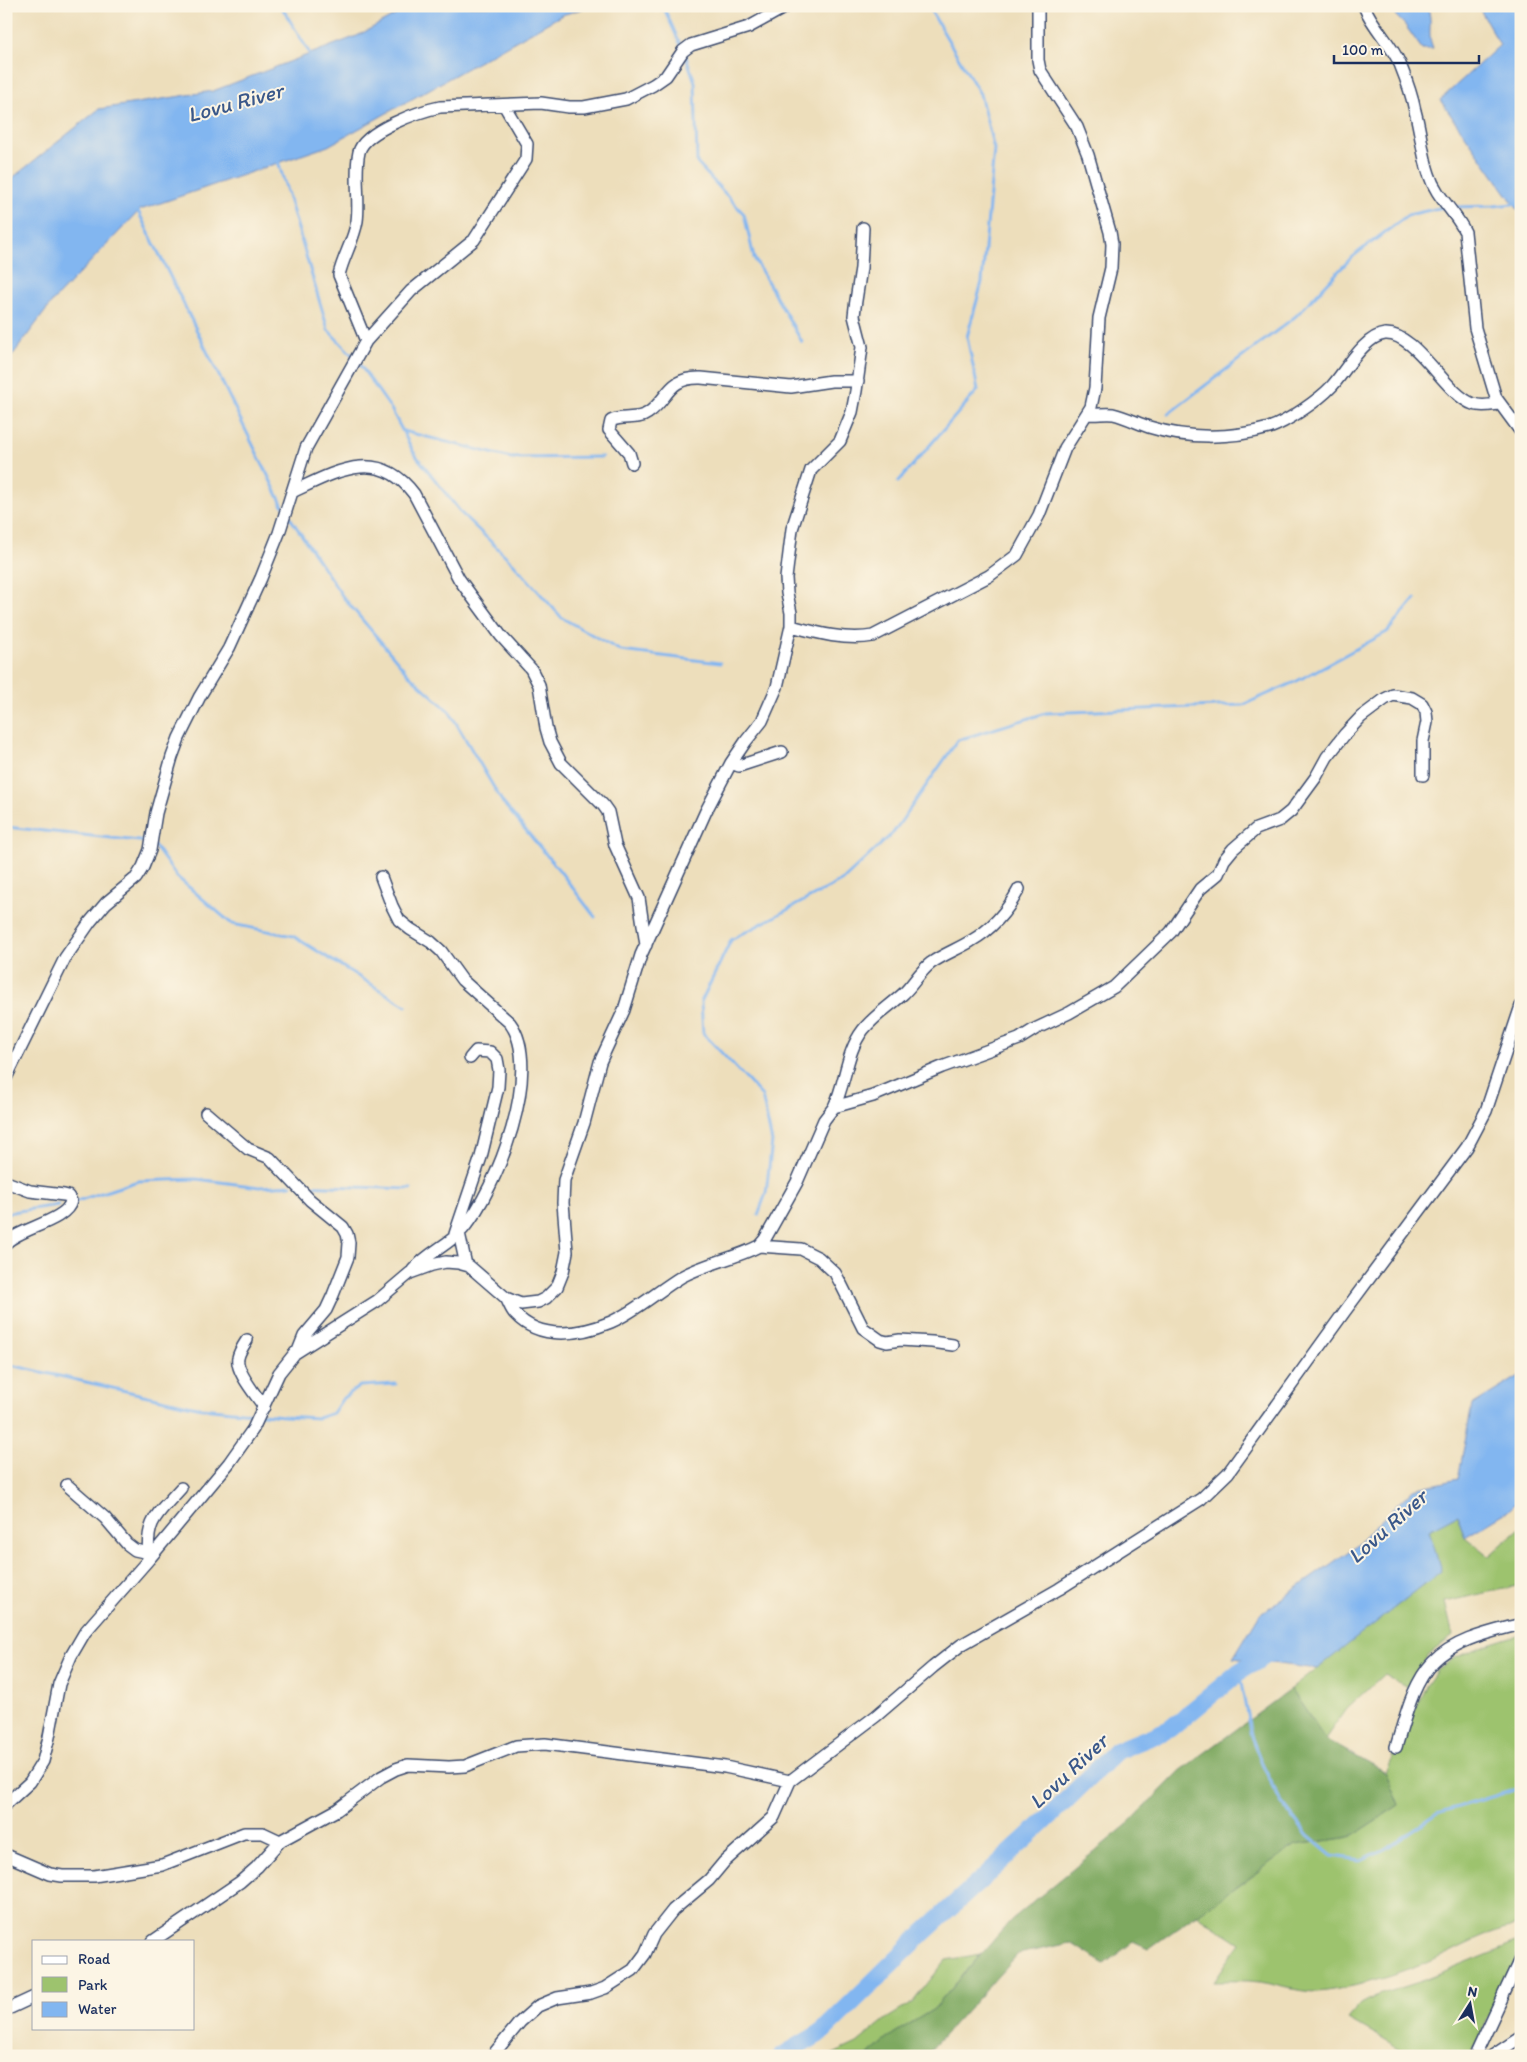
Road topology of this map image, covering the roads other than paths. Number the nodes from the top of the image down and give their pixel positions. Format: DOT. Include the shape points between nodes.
graph roads {
  1 [pos="786,6"];
  2 [pos="1038,6"];
  3 [pos="1364,6"];
  4 [pos="504,105"];
  5 [pos="863,228"];
  6 [pos="366,341"];
  7 [pos="858,381"];
  8 [pos="1499,404"];
  9 [pos="1087,414"];
  10 [pos="1521,432"];
  11 [pos="632,463"];
  12 [pos="292,492"];
  13 [pos="791,626"];
  14 [pos="782,752"];
  15 [pos="731,763"];
  16 [pos="1423,775"];
  17 [pos="381,877"];
  18 [pos="1020,889"];
  19 [pos="646,944"];
  20 [pos="1521,1006"];
  21 [pos="470,1058"];
  22 [pos="6,1078"];
  23 [pos="834,1108"];
  24 [pos="206,1113"];
  25 [pos="6,1182"];
  26 [pos="457,1234"];
  27 [pos="6,1243"];
  28 [pos="759,1246"];
  29 [pos="466,1266"];
  30 [pos="410,1273"];
  31 [pos="506,1298"];
  32 [pos="246,1340"];
  33 [pos="953,1344"];
  34 [pos="298,1351"];
  35 [pos="264,1407"];
  36 [pos="66,1485"];
  37 [pos="181,1488"];
  38 [pos="149,1556"];
  39 [pos="1521,1624"];
  40 [pos="1396,1746"];
  41 [pos="790,1781"];
  42 [pos="6,1804"];
  43 [pos="280,1841"];
  44 [pos="6,1855"];
  45 [pos="154,1940"];
  46 [pos="1521,1957"];
  47 [pos="32,1998"];
  48 [pos="6,2010"];
  49 [pos="1521,2037"];
  50 [pos="492,2056"];
  51 [pos="1475,2056"];
  52 [pos="1492,2056"];
  1 -- 4 [label="street" via="749,27 692,45 666,76 626,99 584,108 541,103"];
  2 -- 9 [label="street" via="1040,70 1077,126 1110,232 1110,268 1099,318 1093,399"];
  3 -- 8 [label="street" via="1370,21 1399,63 1415,110 1429,176 1465,232 1475,328"];
  4 -- 6 [label="street" via="527,144 526,159 474,240 411,291"];
  4 -- 6 [label="street" via="427,110 374,134 362,145 354,236 339,275"];
  5 -- 7 [label="street" via="854,316 862,347"];
  6 -- 12 [label="street" via="306,448"];
  7 -- 11 [label="street" via="791,386 701,378 683,380 666,393 649,413 610,421 609,430 629,453"];
  7 -- 13 [label="street" via="848,425 840,441 811,470 792,529 786,578"];
  8 -- 9 [label="street" via="1472,404 1405,341 1384,334 1357,353 1325,393 1270,427 1221,435 1189,436 1113,414"];
  8 -- 10 [label="street"];
  9 -- 13 [label="street" via="1065,448 1039,514 1017,555 989,576 873,636 843,637"];
  12 -- 19 [label="street" via="341,470 360,467 387,470 404,481 459,579 536,677 546,728 560,763 606,807 614,845 639,898"];
  12 -- 22 [label="street" via="261,578 229,648 176,744 143,867 136,878 106,903 65,958"];
  13 -- 15 [label="street" via="769,708"];
  14 -- 15 [label="street" via="739,766"];
  15 -- 19 [label="street"];
  16 -- 23 [label="street" via="1426,712 1422,704 1412,698 1394,696 1385,699 1345,734 1291,812 1256,829 1233,849 1218,874 1200,889 1171,932 1114,988 1019,1039"];
  17 -- 26 [label="street" via="399,920 441,951 462,980 510,1023 520,1039 522,1066 513,1123 493,1182"];
  18 -- 23 [label="street" via="998,920 972,941 928,964 904,994 865,1028 853,1047"];
  19 -- 31 [label="street" via="624,1010 600,1062 584,1123 566,1171 563,1194 567,1252 563,1272 552,1292 538,1302 521,1304"];
  20 -- 41 [label="street" via="1486,1110 1467,1147 1218,1484 1136,1541 961,1645 876,1716"];
  21 -- 26 [label="street" via="480,1050 493,1054 499,1064 499,1075 481,1157"];
  23 -- 28 [label="street" via="824,1120 797,1182"];
  24 -- 34 [label="street" via="248,1149 270,1158 347,1234 348,1258 333,1295 326,1310 304,1336"];
  25 -- 27 [label="street" via="30,1191 68,1196 71,1204 62,1214"];
  26 -- 29 [label="street"];
  26 -- 30 [label="street"];
  28 -- 31 [label="street" via="682,1277 611,1322 573,1332 556,1334 528,1325 513,1313"];
  28 -- 33 [label="street" via="800,1250 819,1258 835,1274 863,1328 880,1340"];
  29 -- 30 [label="street" via="446,1262"];
  29 -- 31 [label="street"];
  30 -- 34 [label="street" via="377,1301"];
  32 -- 35 [label="street" via="238,1356 238,1364"];
  34 -- 35 [label="street" via="287,1360"];
  35 -- 38 [label="street" via="229,1463"];
  36 -- 38 [label="street" via="105,1518 127,1544"];
  37 -- 38 [label="street" via="152,1523 148,1534"];
  38 -- 42 [label="street" via="76,1646 59,1684 43,1761 30,1782"];
  39 -- 40 [label="street" via="1463,1643 1435,1660 1421,1679"];
  41 -- 43 [label="street" via="725,1767 617,1752 545,1744 516,1746 465,1766 408,1765 396,1769 380,1777 337,1810"];
  41 -- 50 [label="street" via="774,1817 673,1910 633,1970 605,1988 557,1998 538,2006"];
  43 -- 44 [label="street" via="263,1833 244,1833 162,1865 94,1876 50,1874"];
  43 -- 45 [label="street" via="240,1882"];
  46 -- 51 [label="street"];
  47 -- 48 [label="street"];
  49 -- 52 [label="street"];
}
